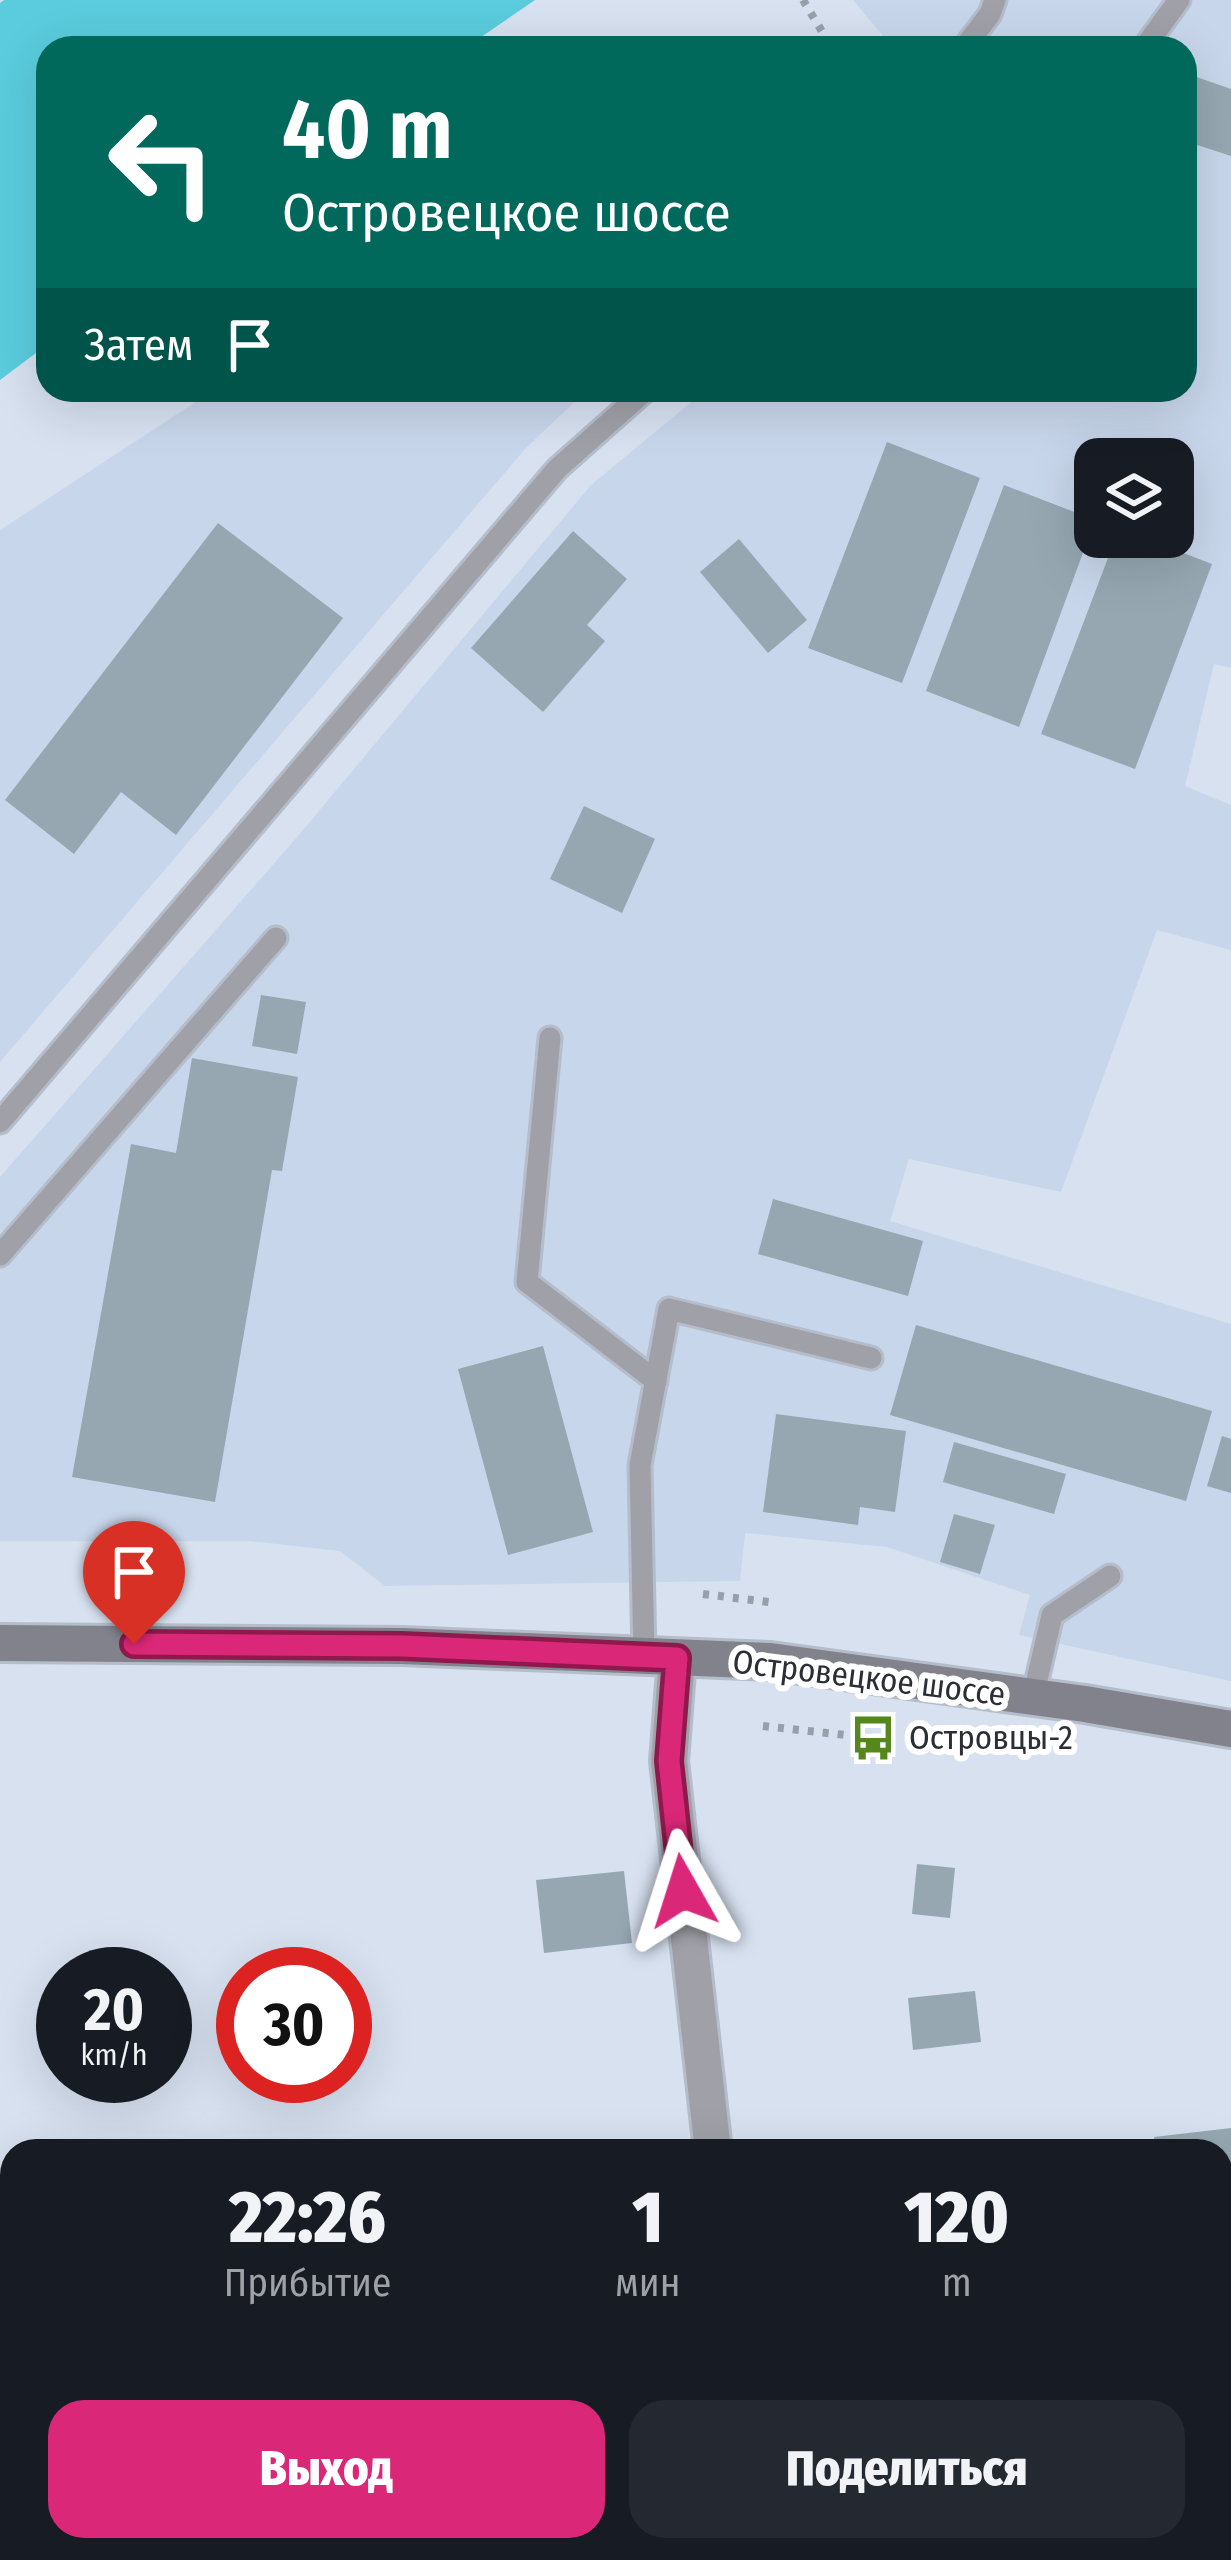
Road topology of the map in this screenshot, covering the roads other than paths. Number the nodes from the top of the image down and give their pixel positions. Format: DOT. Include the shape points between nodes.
graph roads {
  1 [pos="995,0"];
  2 [pos="1179,0"];
  3 [pos="973,36"];
  4 [pos="1153,36"];
  5 [pos="632,402"];
  6 [pos="276,938"];
  7 [pos="550,1038"];
  8 [pos="0,1122"];
  9 [pos="0,1255"];
  10 [pos="871,1358"];
  11 [pos="656,1381"];
  12 [pos="1110,1576"];
  13 [pos="0,1643"];
  14 [pos="660,1657"];
  15 [pos="1033,1697"];
  16 [pos="1231,1729"];
  17 [pos="712,2139"];
  1 -- 3 [label="lane"];
  2 -- 4 [label="lane"];
  5 -- 8 [label="lane" via="557,469"];
  6 -- 9 [label="lane"];
  7 -- 11 [label="lane" via="527,1282"];
  10 -- 11 [label="lane" via="669,1309"];
  11 -- 14 [label="lane" via="640,1466"];
  12 -- 15 [label="lane" via="1052,1615"];
  13 -- 14 [label="main road, Островецкое шоссе"];
  14 -- 15 [label="main road, Островецкое шоссе" via="770,1661"];
  14 -- 17 [label="street"];
  15 -- 16 [label="main road, Островецкое шоссе"];
}
